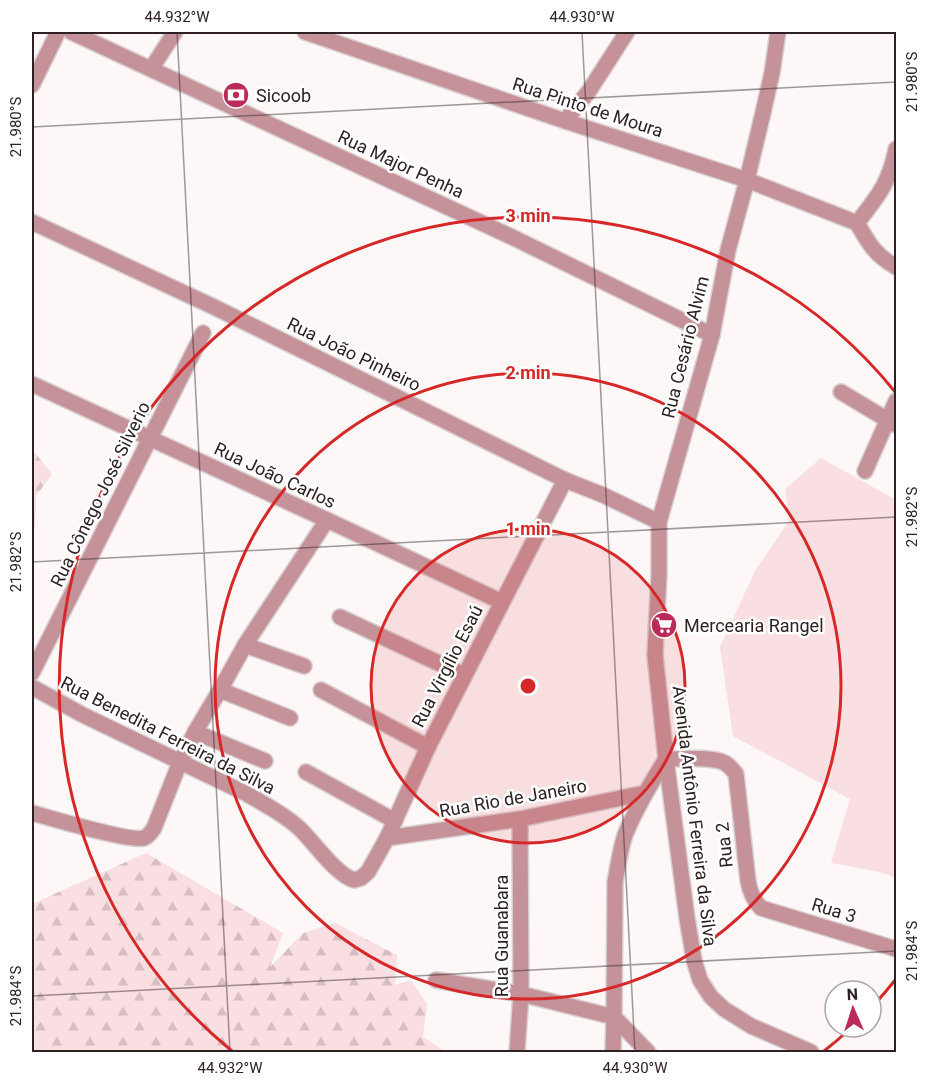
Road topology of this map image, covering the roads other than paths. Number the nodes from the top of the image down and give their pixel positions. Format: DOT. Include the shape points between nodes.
graph roads {
  1 [pos="58,32"];
  2 [pos="71,32"];
  3 [pos="175,32"];
  4 [pos="305,32"];
  5 [pos="627,32"];
  6 [pos="778,32"];
  7 [pos="152,69"];
  8 [pos="32,85"];
  9 [pos="565,121"];
  10 [pos="897,149"];
  11 [pos="747,180"];
  12 [pos="32,222"];
  13 [pos="857,224"];
  14 [pos="897,267"];
  15 [pos="203,333"];
  16 [pos="712,335"];
  17 [pos="32,384"];
  18 [pos="841,392"];
  19 [pos="897,401"];
  20 [pos="892,423"];
  21 [pos="149,438"];
  22 [pos="865,471"];
  23 [pos="566,480"];
  24 [pos="327,520"];
  25 [pos="659,522"];
  26 [pos="502,603"];
  27 [pos="340,617"];
  28 [pos="245,645"];
  29 [pos="304,666"];
  30 [pos="32,673"];
  31 [pos="464,675"];
  32 [pos="32,687"];
  33 [pos="220,690"];
  34 [pos="321,690"];
  35 [pos="290,718"];
  36 [pos="195,732"];
  37 [pos="428,747"];
  38 [pos="666,759"];
  39 [pos="265,761"];
  40 [pos="180,762"];
  41 [pos="306,772"];
  42 [pos="645,793"];
  43 [pos="32,813"];
  44 [pos="520,819"];
  45 [pos="395,821"];
  46 [pos="387,838"];
  47 [pos="368,872"];
  48 [pos="761,908"];
  49 [pos="897,949"];
  50 [pos="436,980"];
  51 [pos="521,994"];
  52 [pos="614,1017"];
  53 [pos="517,1053"];
  54 [pos="613,1053"];
  55 [pos="648,1053"];
  56 [pos="811,1053"];
  1 -- 8 [label="street"];
  2 -- 7 [label="street, Rua Major Penha"];
  3 -- 7 [label="street"];
  4 -- 9 [label="street, Rua Pinto de Moura"];
  5 -- 9 [label="street"];
  6 -- 11 [label="street, Rua Cesário Alvim"];
  7 -- 16 [label="street, Rua Major Penha"];
  9 -- 11 [label="street, Rua Pinto de Moura"];
  10 -- 13 [label="street" via="885,186"];
  11 -- 13 [label="street, Rua Pinto de Moura"];
  11 -- 16 [label="street, Rua Cesário Alvim" via="728,250"];
  12 -- 23 [label="street, Rua João Pinheiro" via="214,306"];
  13 -- 14 [label="street" via="881,258"];
  15 -- 21 [label="street, Rua Cônego José Silverio"];
  16 -- 25 [label="street, Rua Cesário Alvim"];
  17 -- 21 [label="street, Rua João Carlos"];
  18 -- 20 [label="street"];
  19 -- 20 [label="street"];
  20 -- 22 [label="street"];
  21 -- 24 [label="street, Rua João Carlos"];
  21 -- 30 [label="street, Rua Cônego José Silverio"];
  23 -- 25 [label="street, Rua João Pinheiro"];
  23 -- 26 [label="street, Rua Virgílio Esaú"];
  24 -- 26 [label="street, Rua João Carlos"];
  24 -- 28 [label="street"];
  25 -- 38 [label="street, Avenida Antônio Ferreira da Silva" via="655,655"];
  26 -- 31 [label="street, Rua Virgílio Esaú"];
  27 -- 31 [label="street"];
  28 -- 29 [label="street"];
  28 -- 33 [label="street"];
  31 -- 37 [label="street, Rua Virgílio Esaú"];
  32 -- 40 [label="street, Rua Benedita Ferreira da Silva"];
  33 -- 35 [label="street"];
  33 -- 36 [label="street"];
  34 -- 37 [label="street"];
  36 -- 39 [label="street"];
  36 -- 40 [label="street"];
  37 -- 45 [label="street, Rua Virgílio Esaú"];
  38 -- 42 [label="street"];
  38 -- 48 [label="street, Rua 2" via="724,763 736,774 750,893"];
  38 -- 56 [label="street, Avenida Antônio Ferreira da Silva" via="700,980 724,1009"];
  40 -- 43 [label="street" via="154,828 145,838 118,836"];
  40 -- 47 [label="street, Rua Benedita Ferreira da Silva" via="247,794 290,821 349,879 361,878"];
  41 -- 45 [label="street"];
  42 -- 44 [label="street, Rua Rio de Janeiro"];
  42 -- 52 [label="street" via="625,836 615,882"];
  44 -- 46 [label="street, Rua Rio de Janeiro"];
  44 -- 51 [label="street, Rua Guanabara"];
  45 -- 46 [label="street, Rua Virgílio Esaú"];
  46 -- 47 [label="street, Rua Virgílio Esaú"];
  48 -- 49 [label="street, Rua 3"];
  50 -- 51 [label="street"];
  51 -- 52 [label="street"];
  51 -- 53 [label="street, Rua Guanabara"];
  52 -- 54 [label="street"];
  52 -- 55 [label="street"];
}
